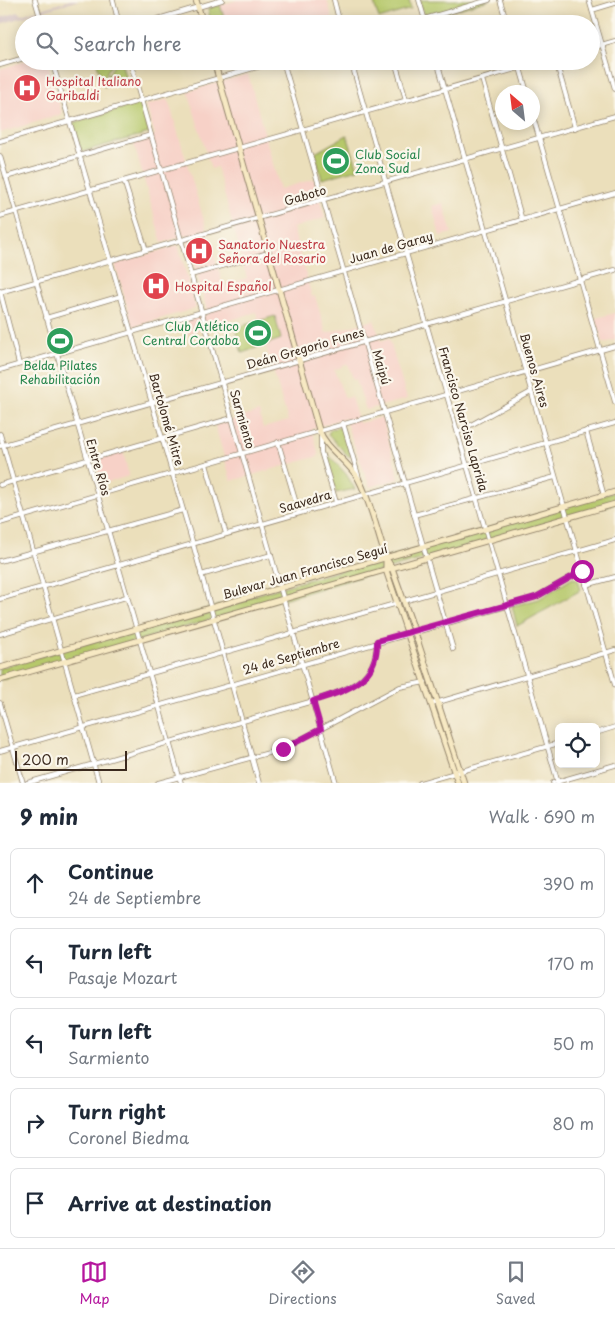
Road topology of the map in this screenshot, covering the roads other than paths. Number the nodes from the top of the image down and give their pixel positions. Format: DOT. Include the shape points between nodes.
graph roads {
  1 [pos="35,0"];
  2 [pos="113,0"];
  3 [pos="196,0"];
  4 [pos="222,0"];
  5 [pos="334,0"];
  6 [pos="419,0"];
  7 [pos="489,0"];
  8 [pos="500,0"];
  9 [pos="589,0"];
  10 [pos="615,3"];
  11 [pos="198,7"];
  12 [pos="592,10"];
  13 [pos="39,15"];
  14 [pos="117,15"];
  15 [pos="171,15"];
  16 [pos="200,15"];
  17 [pos="338,15"];
  18 [pos="423,15"];
  19 [pos="443,15"];
  20 [pos="504,15"];
  21 [pos="593,15"];
  22 [pos="600,38"];
  23 [pos="615,41"];
  24 [pos="602,45"];
  25 [pos="15,61"];
  26 [pos="0,65"];
  27 [pos="55,70"];
  28 [pos="133,70"];
  29 [pos="217,70"];
  30 [pos="247,70"];
  31 [pos="286,70"];
  32 [pos="354,70"];
  33 [pos="398,70"];
  34 [pos="439,70"];
  35 [pos="513,70"];
  36 [pos="521,70"];
  37 [pos="559,70"];
  38 [pos="613,74"];
  39 [pos="219,78"];
  40 [pos="482,79"];
  41 [pos="525,85"];
  42 [pos="615,89"];
  43 [pos="445,90"];
  44 [pos="141,100"];
  45 [pos="406,100"];
  46 [pos="365,111"];
  47 [pos="615,116"];
  48 [pos="69,121"];
  49 [pos="575,128"];
  50 [pos="303,129"];
  51 [pos="537,130"];
  52 [pos="151,135"];
  53 [pos="539,138"];
  54 [pos="0,141"];
  55 [pos="238,148"];
  56 [pos="502,149"];
  57 [pos="0,156"];
  58 [pos="80,156"];
  59 [pos="465,160"];
  60 [pos="162,171"];
  61 [pos="6,177"];
  62 [pos="124,181"];
  63 [pos="386,182"];
  64 [pos="90,191"];
  65 [pos="615,193"];
  66 [pos="323,200"];
  67 [pos="559,209"];
  68 [pos="17,211"];
  69 [pos="0,216"];
  70 [pos="258,218"];
  71 [pos="522,220"];
  72 [pos="485,230"];
  73 [pos="181,240"];
  74 [pos="146,250"];
  75 [pos="268,253"];
  76 [pos="406,253"];
  77 [pos="110,260"];
  78 [pos="615,270"];
  79 [pos="344,271"];
  80 [pos="191,275"];
  81 [pos="580,280"];
  82 [pos="36,282"];
  83 [pos="278,290"];
  84 [pos="0,292"];
  85 [pos="121,296"];
  86 [pos="505,301"];
  87 [pos="202,312"];
  88 [pos="46,318"];
  89 [pos="427,324"];
  90 [pos="131,332"];
  91 [pos="365,341"];
  92 [pos="615,346"];
  93 [pos="600,350"];
  94 [pos="56,354"];
  95 [pos="299,360"];
  96 [pos="20,364"];
  97 [pos="0,370"];
  98 [pos="526,372"];
  99 [pos="222,382"];
  100 [pos="531,392"];
  101 [pos="447,394"];
  102 [pos="615,402"];
  103 [pos="152,403"];
  104 [pos="384,411"];
  105 [pos="232,418"];
  106 [pos="343,423"];
  107 [pos="615,423"];
  108 [pos="77,424"];
  109 [pos="586,431"];
  110 [pos="458,432"];
  111 [pos="320,433"];
  112 [pos="0,434"];
  113 [pos="162,438"];
  114 [pos="278,442"];
  115 [pos="546,443"];
  116 [pos="2,446"];
  117 [pos="242,453"];
  118 [pos="87,460"];
  119 [pos="206,464"];
  120 [pos="467,465"];
  121 [pos="172,474"];
  122 [pos="555,477"];
  123 [pos="13,481"];
  124 [pos="404,482"];
  125 [pos="0,484"];
  126 [pos="361,485"];
  127 [pos="615,492"];
  128 [pos="365,494"];
  129 [pos="97,496"];
  130 [pos="604,496"];
  131 [pos="477,498"];
  132 [pos="336,502"];
  133 [pos="615,504"];
  134 [pos="564,507"];
  135 [pos="183,510"];
  136 [pos="299,513"];
  137 [pos="414,515"];
  138 [pos="24,517"];
  139 [pos="567,518"];
  140 [pos="0,523"];
  141 [pos="262,524"];
  142 [pos="486,529"];
  143 [pos="107,531"];
  144 [pos="226,534"];
  145 [pos="489,540"];
  146 [pos="615,540"];
  147 [pos="193,544"];
  148 [pos="423,547"];
  149 [pos="577,551"];
  150 [pos="34,552"];
  151 [pos="271,555"];
  152 [pos="386,558"];
  153 [pos="426,558"];
  154 [pos="0,561"];
  155 [pos="117,565"];
  156 [pos="392,568"];
  157 [pos="386,570"];
  158 [pos="582,571"];
  159 [pos="498,574"];
  160 [pos="201,575"];
  161 [pos="615,577"];
  162 [pos="586,585"];
  163 [pos="43,586"];
  164 [pos="281,588"];
  165 [pos="436,592"];
  166 [pos="126,597"];
  167 [pos="0,599"];
  168 [pos="284,599"];
  169 [pos="401,602"];
  170 [pos="507,606"];
  171 [pos="210,608"];
  172 [pos="52,618"];
  173 [pos="213,618"];
  174 [pos="445,623"];
  175 [pos="135,630"];
  176 [pos="412,631"];
  177 [pos="293,632"];
  178 [pos="0,634"];
  179 [pos="140,640"];
  180 [pos="377,641"];
  181 [pos="453,650"];
  182 [pos="615,650"];
  183 [pos="62,651"];
  184 [pos="222,653"];
  185 [pos="606,653"];
  186 [pos="65,661"];
  187 [pos="302,663"];
  188 [pos="0,668"];
  189 [pos="150,674"];
  190 [pos="527,676"];
  191 [pos="0,680"];
  192 [pos="425,682"];
  193 [pos="231,684"];
  194 [pos="615,685"];
  195 [pos="74,695"];
  196 [pos="313,701"];
  197 [pos="0,703"];
  198 [pos="435,703"];
  199 [pos="158,705"];
  200 [pos="1,714"];
  201 [pos="242,721"];
  202 [pos="83,727"];
  203 [pos="615,727"];
  204 [pos="321,729"];
  205 [pos="600,732"];
  206 [pos="169,742"];
  207 [pos="555,744"];
  208 [pos="548,746"];
  209 [pos="13,747"];
  210 [pos="0,751"];
  211 [pos="252,756"];
  212 [pos="94,764"];
  213 [pos="615,765"];
  214 [pos="458,772"];
  215 [pos="179,777"];
  216 [pos="558,782"];
  217 [pos="23,783"];
  218 [pos="27,783"];
  219 [pos="99,783"];
  220 [pos="158,783"];
  221 [pos="181,783"];
  222 [pos="259,783"];
  223 [pos="336,783"];
  224 [pos="420,783"];
  225 [pos="458,783"];
  226 [pos="464,783"];
  227 [pos="553,783"];
  1 -- 13 [label="street"];
  2 -- 14 [label="street"];
  3 -- 11 [label="main road"];
  4 -- 11 [label="street"];
  5 -- 17 [label="street"];
  6 -- 18 [label="street"];
  7 -- 19 [label="street"];
  8 -- 20 [label="street"];
  9 -- 12 [label="street"];
  10 -- 12 [label="street"];
  11 -- 15 [label="street"];
  11 -- 16 [label="main road"];
  12 -- 21 [label="street"];
  22 -- 24 [label="street"];
  23 -- 24 [label="street"];
  24 -- 38 [label="street"];
  25 -- 26 [label="street"];
  27 -- 48 [label="street, Bartolomé Mitre"];
  28 -- 44 [label="street, Sarmiento"];
  29 -- 39 [label="main road"];
  30 -- 39 [label="street"];
  31 -- 50 [label="street, Maipú"];
  32 -- 46 [label="street, Francisco Narciso Laprida"];
  33 -- 45 [label="street"];
  34 -- 43 [label="street, Buenos Aires"];
  35 -- 40 [label="street"];
  36 -- 41 [label="street"];
  37 -- 49 [label="street"];
  38 -- 42 [label="street"];
  39 -- 44 [label="street"];
  39 -- 55 [label="main road"];
  40 -- 43 [label="street"];
  40 -- 56 [label="street"];
  43 -- 45 [label="street"];
  43 -- 59 [label="street, Buenos Aires"];
  44 -- 48 [label="street"];
  44 -- 52 [label="street, Sarmiento"];
  45 -- 46 [label="street"];
  46 -- 50 [label="street"];
  46 -- 63 [label="street, Francisco Narciso Laprida"];
  47 -- 49 [label="street, Gaboto"];
  48 -- 54 [label="street"];
  48 -- 58 [label="street, Bartolomé Mitre"];
  49 -- 53 [label="street, Gaboto"];
  50 -- 55 [label="street"];
  50 -- 66 [label="street, Maipú"];
  51 -- 53 [label="street"];
  52 -- 58 [label="street"];
  52 -- 60 [label="street, Sarmiento"];
  53 -- 56 [label="street, Gaboto"];
  53 -- 67 [label="street"];
  55 -- 60 [label="street"];
  55 -- 70 [label="main road"];
  56 -- 59 [label="street, Gaboto"];
  56 -- 71 [label="street"];
  57 -- 61 [label="street, Entre Ríos"];
  58 -- 61 [label="street"];
  58 -- 64 [label="street, Bartolomé Mitre"];
  59 -- 63 [label="street, Gaboto"];
  59 -- 72 [label="street, Buenos Aires"];
  60 -- 62 [label="street"];
  60 -- 73 [label="street, Sarmiento"];
  61 -- 68 [label="street, Entre Ríos"];
  62 -- 64 [label="street"];
  62 -- 74 [label="street"];
  63 -- 66 [label="street, Gaboto"];
  63 -- 76 [label="street, Francisco Narciso Laprida"];
  64 -- 68 [label="street"];
  64 -- 77 [label="street, Bartolomé Mitre"];
  65 -- 67 [label="street, Juan de Garay"];
  66 -- 70 [label="street, Gaboto"];
  66 -- 79 [label="street, Maipú"];
  67 -- 71 [label="street, Juan de Garay"];
  67 -- 81 [label="street"];
  68 -- 69 [label="street"];
  68 -- 82 [label="street, Entre Ríos"];
  70 -- 73 [label="street, Gaboto"];
  70 -- 75 [label="main road"];
  71 -- 72 [label="street, Juan de Garay"];
  72 -- 76 [label="street, Juan de Garay"];
  72 -- 86 [label="street, Buenos Aires"];
  73 -- 74 [label="street, Gaboto"];
  73 -- 80 [label="street, Sarmiento"];
  74 -- 77 [label="street, Gaboto"];
  75 -- 80 [label="street"];
  75 -- 83 [label="main road"];
  76 -- 79 [label="street, Juan de Garay"];
  76 -- 89 [label="street, Francisco Narciso Laprida"];
  77 -- 82 [label="street, Gaboto"];
  77 -- 85 [label="street, Bartolomé Mitre"];
  78 -- 81 [label="street, Deán Gregorio Funes"];
  79 -- 83 [label="street, Juan de Garay"];
  79 -- 91 [label="street, Maipú"];
  80 -- 87 [label="street, Sarmiento"];
  81 -- 86 [label="street, Deán Gregorio Funes"];
  81 -- 93 [label="street"];
  82 -- 84 [label="street, Gaboto"];
  82 -- 88 [label="street, Entre Ríos"];
  83 -- 87 [label="street, Juan de Garay"];
  83 -- 95 [label="main road"];
  84 -- 96 [label="street"];
  85 -- 88 [label="street"];
  85 -- 90 [label="street, Bartolomé Mitre"];
  86 -- 89 [label="street, Deán Gregorio Funes"];
  86 -- 98 [label="street, Buenos Aires"];
  87 -- 90 [label="street, Juan de Garay"];
  87 -- 99 [label="street, Sarmiento"];
  88 -- 94 [label="street, Entre Ríos"];
  89 -- 91 [label="street, Deán Gregorio Funes"];
  89 -- 101 [label="street, Francisco Narciso Laprida"];
  90 -- 94 [label="street, Juan de Garay"];
  90 -- 103 [label="street, Bartolomé Mitre"];
  91 -- 95 [label="street, Deán Gregorio Funes"];
  91 -- 104 [label="street, Maipú"];
  92 -- 93 [label="street"];
  93 -- 98 [label="street"];
  93 -- 102 [label="street"];
  94 -- 96 [label="street, Juan de Garay"];
  94 -- 108 [label="street, Entre Ríos"];
  95 -- 99 [label="street, Deán Gregorio Funes"];
  95 -- 111 [label="main road"];
  96 -- 97 [label="street, Juan de Garay"];
  98 -- 100 [label="street, Buenos Aires"];
  98 -- 101 [label="street"];
  99 -- 103 [label="street, Deán Gregorio Funes"];
  99 -- 105 [label="street, Sarmiento"];
  100 -- 110 [label="street"];
  100 -- 115 [label="street, Buenos Aires"];
  101 -- 104 [label="street"];
  101 -- 110 [label="street, Francisco Narciso Laprida"];
  103 -- 108 [label="street, Deán Gregorio Funes"];
  103 -- 113 [label="street, Bartolomé Mitre"];
  104 -- 106 [label="street"];
  104 -- 124 [label="street, Maipú"];
  105 -- 113 [label="street"];
  105 -- 117 [label="street, Sarmiento"];
  106 -- 111 [label="street"];
  106 -- 126 [label="street"];
  107 -- 109 [label="street, Saavedra"];
  108 -- 116 [label="street, Deán Gregorio Funes"];
  108 -- 118 [label="street, Entre Ríos"];
  109 -- 115 [label="street, Saavedra"];
  109 -- 130 [label="street"];
  110 -- 120 [label="street, Francisco Narciso Laprida"];
  111 -- 114 [label="street"];
  111 -- 126 [label="main road"];
  111 -- 132 [label="street" via="321,452"];
  112 -- 116 [label="street"];
  113 -- 118 [label="street"];
  113 -- 121 [label="street, Bartolomé Mitre"];
  114 -- 117 [label="street"];
  114 -- 136 [label="street"];
  115 -- 120 [label="street, Saavedra"];
  115 -- 122 [label="street, Buenos Aires"];
  116 -- 123 [label="street"];
  117 -- 119 [label="street"];
  117 -- 141 [label="street, Sarmiento"];
  118 -- 123 [label="street"];
  118 -- 129 [label="street, Entre Ríos"];
  119 -- 121 [label="street"];
  119 -- 144 [label="street"];
  120 -- 124 [label="street, Saavedra"];
  120 -- 131 [label="street, Francisco Narciso Laprida"];
  121 -- 129 [label="street"];
  121 -- 135 [label="street, Bartolomé Mitre"];
  122 -- 131 [label="street"];
  122 -- 134 [label="street, Buenos Aires"];
  123 -- 125 [label="street"];
  123 -- 138 [label="street"];
  124 -- 128 [label="street, Saavedra"];
  124 -- 137 [label="street, Maipú"];
  126 -- 128 [label="main road"];
  127 -- 130 [label="main road, Bulevar Juan Francisco Seguí"];
  128 -- 132 [label="street, Saavedra"];
  128 -- 152 [label="main road"];
  129 -- 138 [label="street"];
  129 -- 143 [label="street, Entre Ríos"];
  130 -- 134 [label="main road, Bulevar Juan Francisco Seguí"];
  131 -- 137 [label="street"];
  131 -- 142 [label="street, Francisco Narciso Laprida"];
  132 -- 136 [label="street, Saavedra"];
  133 -- 139 [label="main road, Bulevar Juan Francisco Seguí"];
  134 -- 139 [label="street, Buenos Aires"];
  134 -- 142 [label="main road, Bulevar Juan Francisco Seguí"];
  135 -- 143 [label="street"];
  135 -- 147 [label="street, Bartolomé Mitre"];
  136 -- 141 [label="street, Saavedra"];
  137 -- 148 [label="street, Maipú"];
  138 -- 140 [label="street"];
  138 -- 150 [label="street"];
  139 -- 145 [label="main road, Bulevar Juan Francisco Seguí"];
  139 -- 149 [label="street, Buenos Aires"];
  141 -- 144 [label="street, Saavedra"];
  141 -- 151 [label="street, Sarmiento"];
  142 -- 145 [label="street, Francisco Narciso Laprida"];
  142 -- 148 [label="main road, Bulevar Juan Francisco Seguí"];
  143 -- 150 [label="street"];
  143 -- 155 [label="street, Entre Ríos"];
  144 -- 147 [label="street, Saavedra"];
  145 -- 153 [label="main road, Bulevar Juan Francisco Seguí"];
  145 -- 159 [label="street, Francisco Narciso Laprida"];
  146 -- 149 [label="street"];
  147 -- 155 [label="street, Saavedra"];
  147 -- 160 [label="street, Bartolomé Mitre"];
  148 -- 152 [label="main road, Bulevar Juan Francisco Seguí"];
  148 -- 153 [label="street, Maipú"];
  149 -- 158 [label="street, Buenos Aires"];
  149 -- 159 [label="street"];
  150 -- 154 [label="street"];
  150 -- 163 [label="street"];
  151 -- 160 [label="street"];
  151 -- 164 [label="street, Sarmiento"];
  152 -- 156 [label="main road"];
  152 -- 157 [label="main road"];
  152 -- 164 [label="main road, Bulevar Juan Francisco Seguí"];
  153 -- 156 [label="main road, Bulevar Juan Francisco Seguí"];
  153 -- 165 [label="street, Maipú"];
  155 -- 163 [label="street, Saavedra"];
  155 -- 166 [label="street, Entre Ríos"];
  156 -- 157 [label="main road, Bulevar Juan Francisco Seguí"];
  156 -- 169 [label="main road"];
  157 -- 168 [label="main road, Bulevar Juan Francisco Seguí"];
  157 -- 169 [label="main road"];
  158 -- 162 [label="street, Buenos Aires"];
  158 -- 170 [label="street, 24 de Septiembre" via="536,597"];
  159 -- 165 [label="street"];
  159 -- 170 [label="street, Francisco Narciso Laprida"];
  160 -- 171 [label="street, Bartolomé Mitre"];
  161 -- 162 [label="street"];
  162 -- 185 [label="street, Buenos Aires"];
  163 -- 167 [label="street, Saavedra"];
  163 -- 172 [label="street"];
  164 -- 168 [label="street, Sarmiento"];
  164 -- 171 [label="main road, Bulevar Juan Francisco Seguí"];
  165 -- 169 [label="street"];
  165 -- 174 [label="street, Maipú"];
  166 -- 172 [label="street"];
  166 -- 175 [label="street, Entre Ríos"];
  168 -- 173 [label="main road, Bulevar Juan Francisco Seguí"];
  168 -- 177 [label="street, Sarmiento"];
  169 -- 176 [label="main road"];
  169 -- 177 [label="street"];
  170 -- 174 [label="street, 24 de Septiembre"];
  170 -- 190 [label="street, Francisco Narciso Laprida"];
  171 -- 173 [label="street, Bartolomé Mitre"];
  171 -- 175 [label="main road, Bulevar Juan Francisco Seguí"];
  172 -- 178 [label="street"];
  172 -- 183 [label="street"];
  173 -- 179 [label="main road, Bulevar Juan Francisco Seguí"];
  173 -- 184 [label="street, Bartolomé Mitre"];
  174 -- 176 [label="street, 24 de Septiembre"];
  174 -- 181 [label="street, Maipú"];
  175 -- 179 [label="street, Entre Ríos"];
  175 -- 183 [label="main road, Bulevar Juan Francisco Seguí"];
  176 -- 180 [label="street, 24 de Septiembre"];
  176 -- 192 [label="main road"];
  176 -- 198 [label="main road"];
  177 -- 184 [label="street"];
  177 -- 187 [label="street, Sarmiento"];
  179 -- 186 [label="main road, Bulevar Juan Francisco Seguí"];
  179 -- 189 [label="street, Entre Ríos"];
  180 -- 187 [label="street, 24 de Septiembre"];
  180 -- 196 [label="street" via="373,664 358,682 348,689"];
  182 -- 185 [label="street"];
  183 -- 186 [label="street"];
  183 -- 188 [label="main road, Bulevar Juan Francisco Seguí"];
  184 -- 189 [label="street"];
  184 -- 193 [label="street, Bartolomé Mitre"];
  185 -- 190 [label="street"];
  185 -- 194 [label="street, Buenos Aires"];
  186 -- 191 [label="main road, Bulevar Juan Francisco Seguí"];
  186 -- 195 [label="street"];
  187 -- 193 [label="street, 24 de Septiembre"];
  187 -- 196 [label="street, Sarmiento"];
  189 -- 195 [label="street"];
  189 -- 199 [label="street, Entre Ríos"];
  190 -- 198 [label="street"];
  190 -- 208 [label="street, Francisco Narciso Laprida"];
  192 -- 198 [label="main road"];
  192 -- 204 [label="street" via="400,687"];
  193 -- 199 [label="street, 24 de Septiembre"];
  193 -- 201 [label="street, Bartolomé Mitre"];
  195 -- 202 [label="street"];
  196 -- 201 [label="street"];
  196 -- 204 [label="street, Sarmiento"];
  197 -- 200 [label="street"];
  198 -- 214 [label="main road"];
  199 -- 202 [label="street, 24 de Septiembre"];
  199 -- 206 [label="street, Entre Ríos"];
  200 -- 209 [label="street"];
  201 -- 206 [label="street"];
  201 -- 211 [label="street, Bartolomé Mitre"];
  202 -- 209 [label="street, 24 de Septiembre"];
  202 -- 212 [label="street"];
  203 -- 205 [label="street"];
  204 -- 211 [label="street" via="283,749"];
  204 -- 223 [label="street, Sarmiento"];
  206 -- 212 [label="street"];
  206 -- 215 [label="street, Entre Ríos"];
  207 -- 208 [label="street"];
  208 -- 214 [label="street"];
  208 -- 216 [label="street, Francisco Narciso Laprida"];
  209 -- 210 [label="street, 24 de Septiembre"];
  209 -- 217 [label="street"];
  211 -- 215 [label="street"];
  211 -- 222 [label="street, Bartolomé Mitre"];
  212 -- 218 [label="street"];
  212 -- 219 [label="street"];
  213 -- 216 [label="street"];
  214 -- 224 [label="street"];
  214 -- 225 [label="main road"];
  214 -- 226 [label="main road"];
  215 -- 220 [label="street"];
  215 -- 221 [label="street, Entre Ríos"];
  216 -- 227 [label="street"];
}
